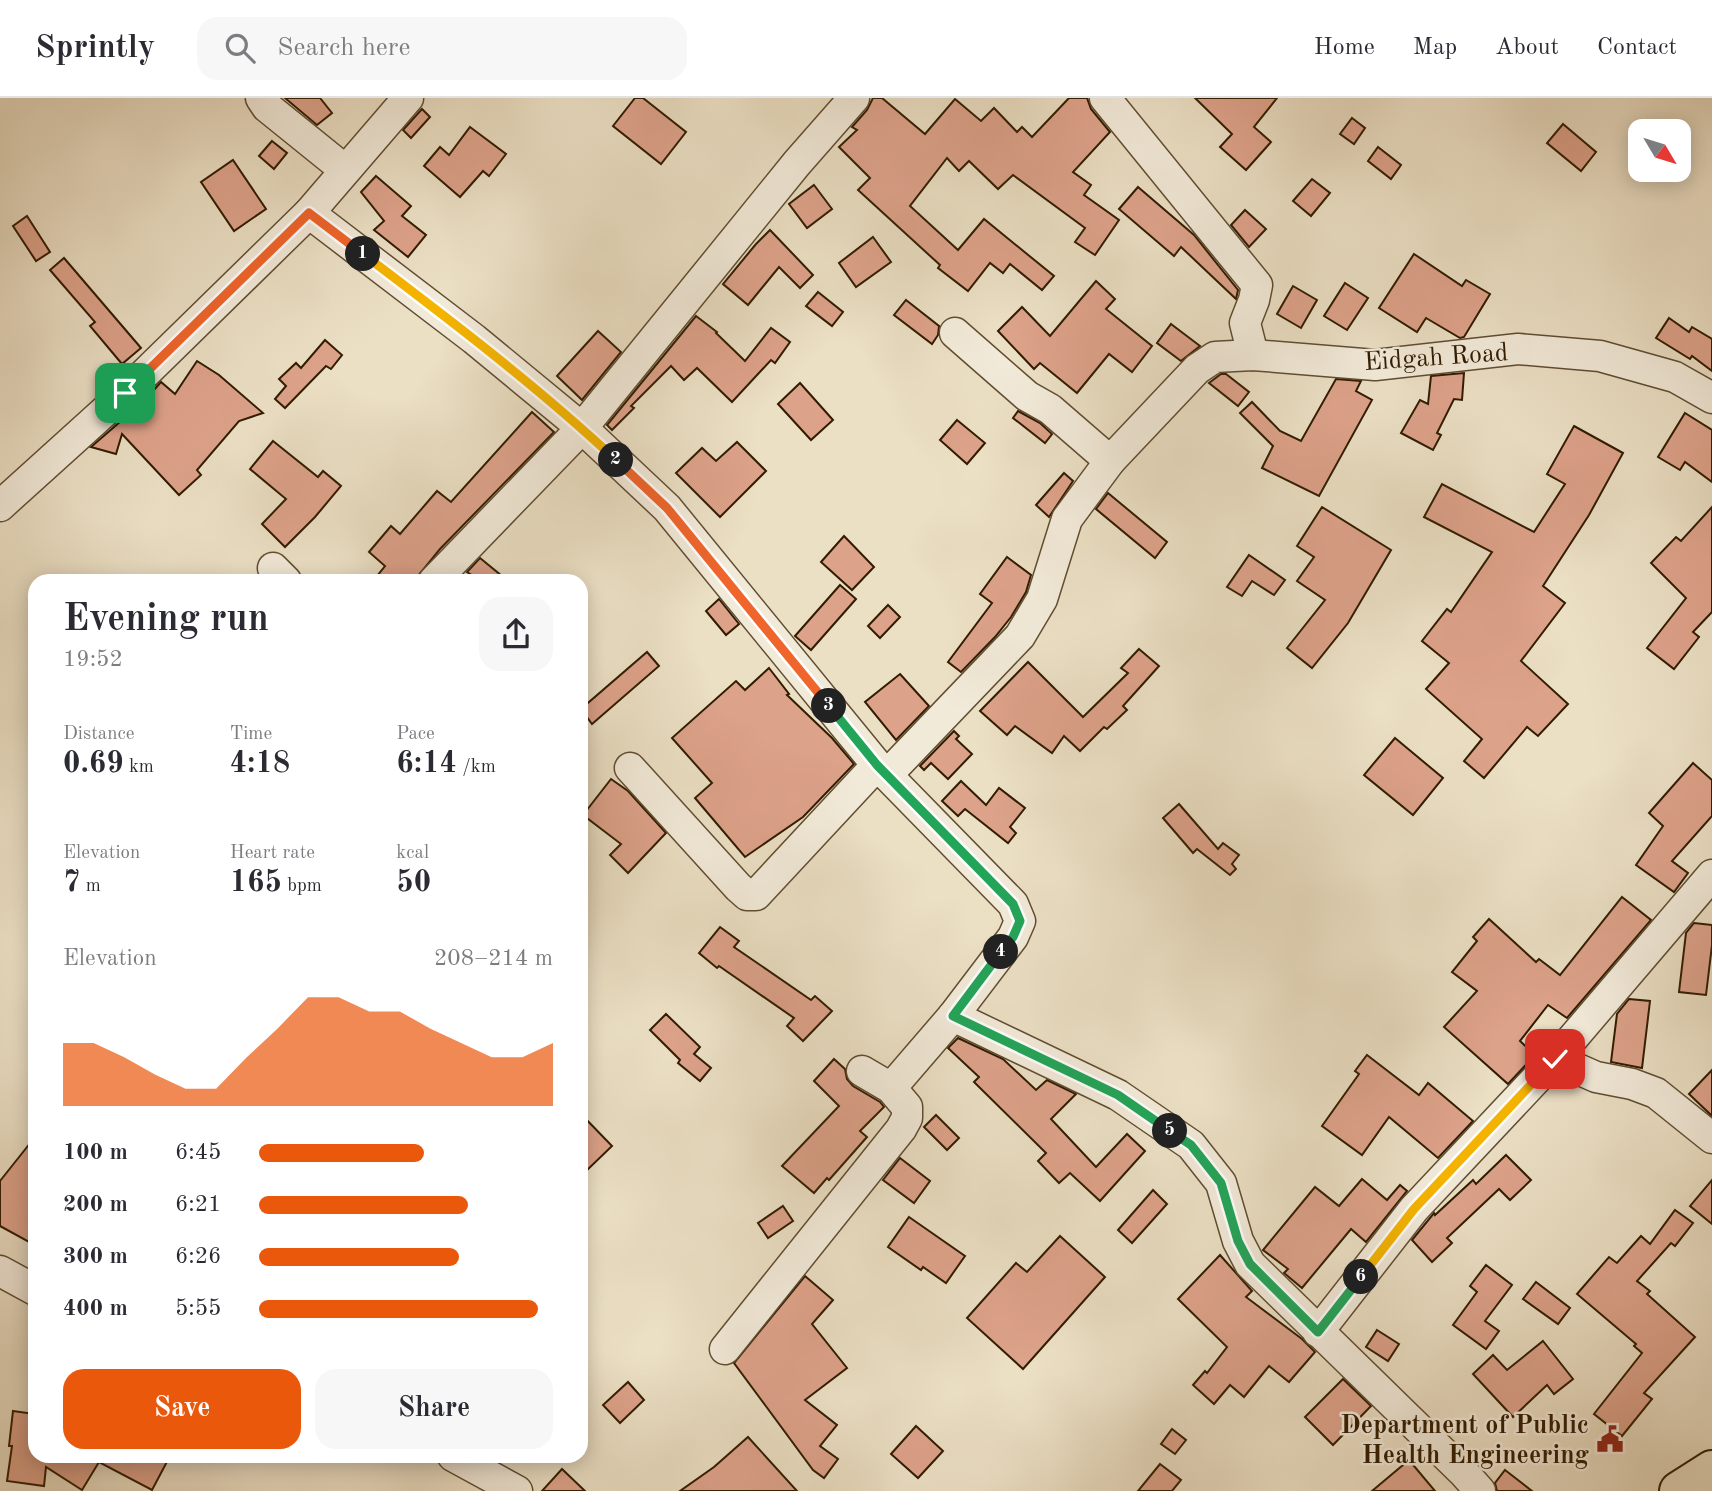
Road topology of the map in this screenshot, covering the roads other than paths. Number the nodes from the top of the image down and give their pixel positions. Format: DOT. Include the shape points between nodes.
graph roads {
  1 [pos="261,98"];
  2 [pos="408,98"];
  3 [pos="854,98"];
  4 [pos="1105,98"];
  5 [pos="345,170"];
  6 [pos="309,213"];
  7 [pos="955,333"];
  8 [pos="1253,355"];
  9 [pos="1712,398"];
  10 [pos="582,428"];
  11 [pos="1110,461"];
  12 [pos="0,506"];
  13 [pos="441,574"];
  14 [pos="630,768"];
  15 [pos="882,770"];
  16 [pos="1712,875"];
  17 [pos="953,1016"];
  18 [pos="1555,1059"];
  19 [pos="862,1071"];
  20 [pos="891,1088"];
  21 [pos="1712,1138"];
  22 [pos="0,1271"];
  23 [pos="28,1286"];
  24 [pos="1318,1332"];
  25 [pos="725,1349"];
  26 [pos="466,1463"];
  27 [pos="517,1491"];
  28 [pos="1480,1491"];
  1 -- 5 [label="street"];
  2 -- 5 [label="street"];
  3 -- 10 [label="street"];
  4 -- 8 [label="street" via="1257,285 1245,323"];
  5 -- 6 [label="street"];
  6 -- 10 [label="street"];
  6 -- 12 [label="street" via="125,393"];
  7 -- 11 [label="street"];
  8 -- 9 [label="street, Eidgah Road" via="1375,365 1518,349 1600,356 1675,377"];
  8 -- 11 [label="street, Eidgah Road" via="1204,363"];
  10 -- 13 [label="street"];
  10 -- 15 [label="street" via="667,508"];
  11 -- 15 [label="street, Eidgah Road" via="1066,519 1042,599 1020,636"];
  14 -- 15 [label="street, Eidgah Road" via="747,895 756,895"];
  15 -- 17 [label="street" via="1013,904 1020,921 1013,937"];
  16 -- 18 [label="street"];
  17 -- 20 [label="street"];
  17 -- 24 [label="street" via="1118,1095 1191,1145 1221,1183 1238,1241 1250,1264"];
  18 -- 21 [label="street" via="1596,1077 1656,1093"];
  18 -- 24 [label="street" via="1414,1209"];
  19 -- 20 [label="street"];
  20 -- 25 [label="street" via="907,1107 901,1129"];
  22 -- 23 [label="street"];
  24 -- 28 [label="street"];
  26 -- 27 [label="street"];
}
